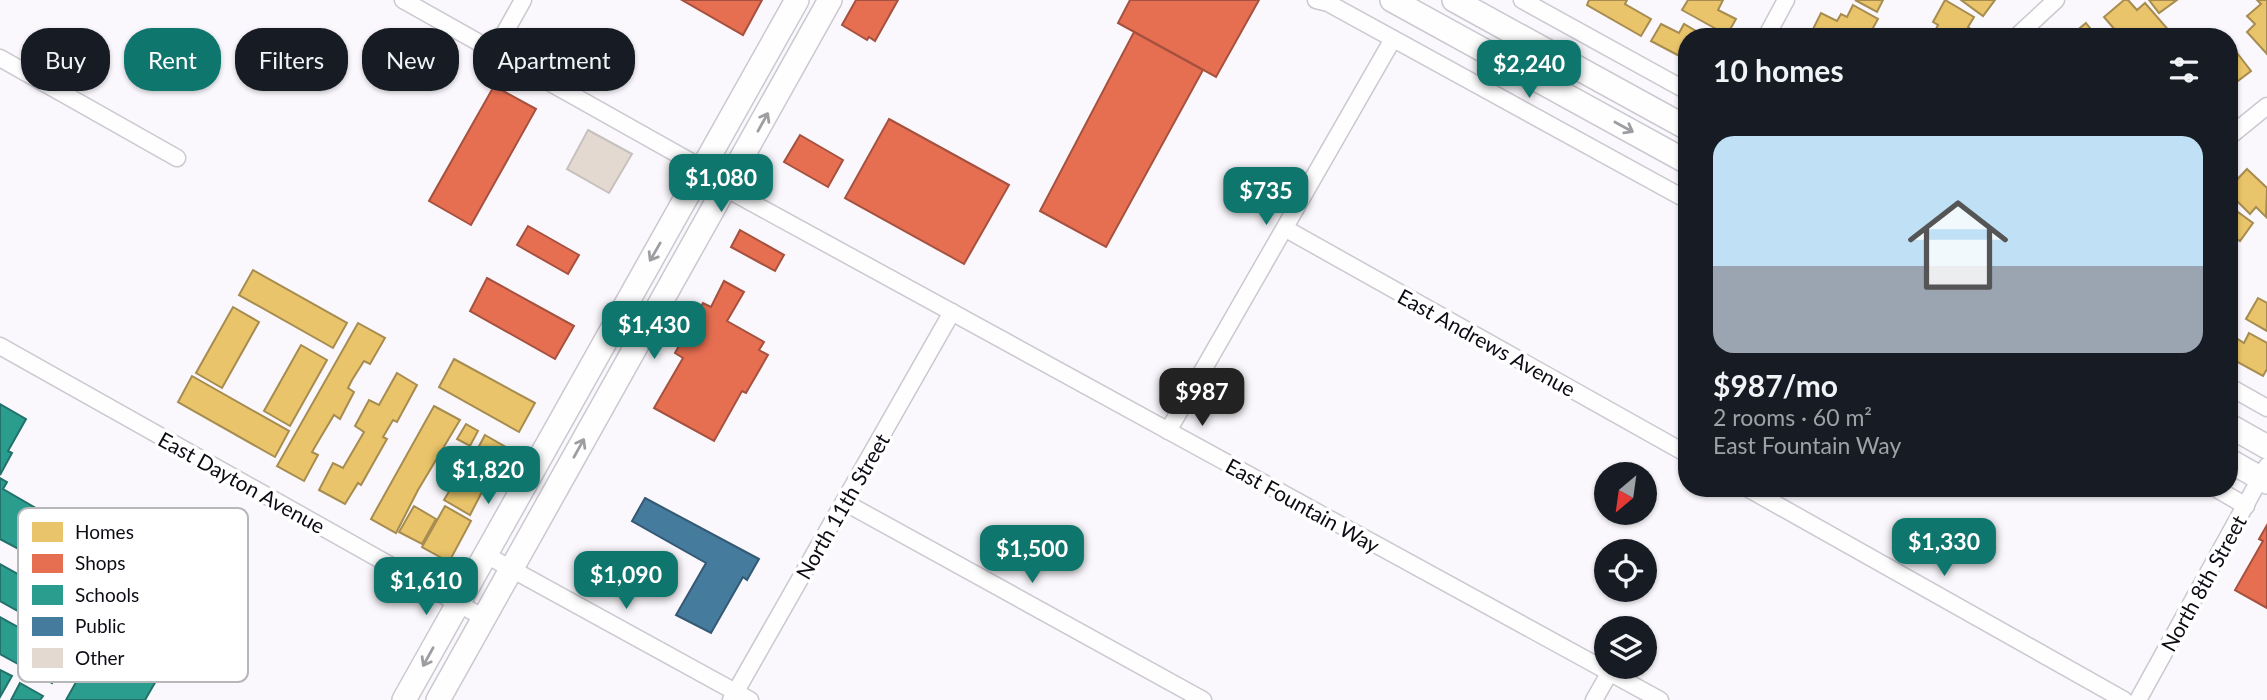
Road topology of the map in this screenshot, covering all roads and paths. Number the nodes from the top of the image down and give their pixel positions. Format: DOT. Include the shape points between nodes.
graph roads {
  1 [pos="403,0"];
  2 [pos="523,0"];
  3 [pos="796,0"];
  4 [pos="816,0"];
  5 [pos="830,0"];
  6 [pos="1316,0"];
  7 [pos="1392,0"];
  8 [pos="1420,0"];
  9 [pos="1454,0"];
  10 [pos="1521,0"];
  11 [pos="1786,0"];
  12 [pos="2056,0"];
  13 [pos="1542,5"];
  14 [pos="507,28"];
  15 [pos="1771,28"];
  16 [pos="2026,28"];
  17 [pos="1516,35"];
  18 [pos="1392,39"];
  19 [pos="473,40"];
  20 [pos="0,58"];
  21 [pos="798,58"];
  22 [pos="756,72"];
  23 [pos="1678,87"];
  24 [pos="564,91"];
  25 [pos="2267,106"];
  26 [pos="1678,123"];
  27 [pos="2238,129"];
  28 [pos="1678,157"];
  29 [pos="177,158"];
  30 [pos="702,168"];
  31 [pos="725,188"];
  32 [pos="1678,195"];
  33 [pos="1286,229"];
  34 [pos="676,276"];
  35 [pos="952,312"];
  36 [pos="0,346"];
  37 [pos="2238,392"];
  38 [pos="2267,408"];
  39 [pos="1168,431"];
  40 [pos="2238,431"];
  41 [pos="2267,447"];
  42 [pos="1678,449"];
  43 [pos="2238,464"];
  44 [pos="2265,476"];
  45 [pos="1763,497"];
  46 [pos="2230,497"];
  47 [pos="844,502"];
  48 [pos="2246,506"];
  49 [pos="486,555"];
  50 [pos="512,569"];
  51 [pos="458,604"];
  52 [pos="484,618"];
  53 [pos="1594,663"];
  54 [pos="1606,679"];
  55 [pos="1622,679"];
  56 [pos="739,697"];
  57 [pos="404,700"];
  58 [pos="438,700"];
  59 [pos="1203,700"];
  60 [pos="1594,700"];
  61 [pos="1660,700"];
  62 [pos="2124,700"];
  63 [pos="2138,700"];
  1 -- 19 [label="street"];
  2 -- 14 [label="street"];
  3 -- 22 [label="main road"];
  4 -- 21 [label="main road" via="796,38"];
  5 -- 21 [label="main road"];
  6 -- 18 [label="street"];
  7 -- 28 [label="main road, one-way"];
  8 -- 17 [label="main road" via="1493,40 1510,40"];
  9 -- 17 [label="main road"];
  10 -- 13 [label="street"];
  11 -- 15 [label="street"];
  12 -- 16 [label="street"];
  13 -- 23 [label="street"];
  17 -- 26 [label="main road"];
  18 -- 32 [label="street"];
  18 -- 33 [label="street"];
  20 -- 29 [label="street"];
  31 -- 21 [label="main road, one-way"];
  22 -- 30 [label="main road"];
  22 -- 31 [label="main road" via="758,94 720,163 719,178"];
  24 -- 30 [label="street"];
  25 -- 27 [label="street"];
  30 -- 34 [label="main road" via="709,191 673,258"];
  30 -- 49 [label="main road, one-way"];
  31 -- 34 [label="main road"];
  31 -- 35 [label="street, East Fountain Way"];
  33 -- 39 [label="street"];
  33 -- 42 [label="street, East Andrews Avenue"];
  50 -- 34 [label="main road, one-way"];
  35 -- 39 [label="street, East Fountain Way"];
  35 -- 47 [label="street, North 11th Street"];
  36 -- 51 [label="street, East Dayton Avenue"];
  37 -- 38 [label="street"];
  39 -- 53 [label="street, East Fountain Way"];
  40 -- 41 [label="main road"];
  43 -- 44 [label="main road"];
  44 -- 48 [label="street, North 8th Street"];
  45 -- 62 [label="street"];
  46 -- 48 [label="street"];
  47 -- 56 [label="street, North 11th Street"];
  47 -- 59 [label="street"];
  48 -- 63 [label="street, North 8th Street"];
  49 -- 50 [label="street"];
  49 -- 51 [label="main road"];
  50 -- 52 [label="main road"];
  50 -- 56 [label="street"];
  51 -- 52 [label="street, East Dayton Avenue"];
  51 -- 57 [label="main road, one-way"];
  52 -- 58 [label="main road"];
  54 -- 60 [label="street"];
  55 -- 61 [label="street, East Fountain Way"];
}
